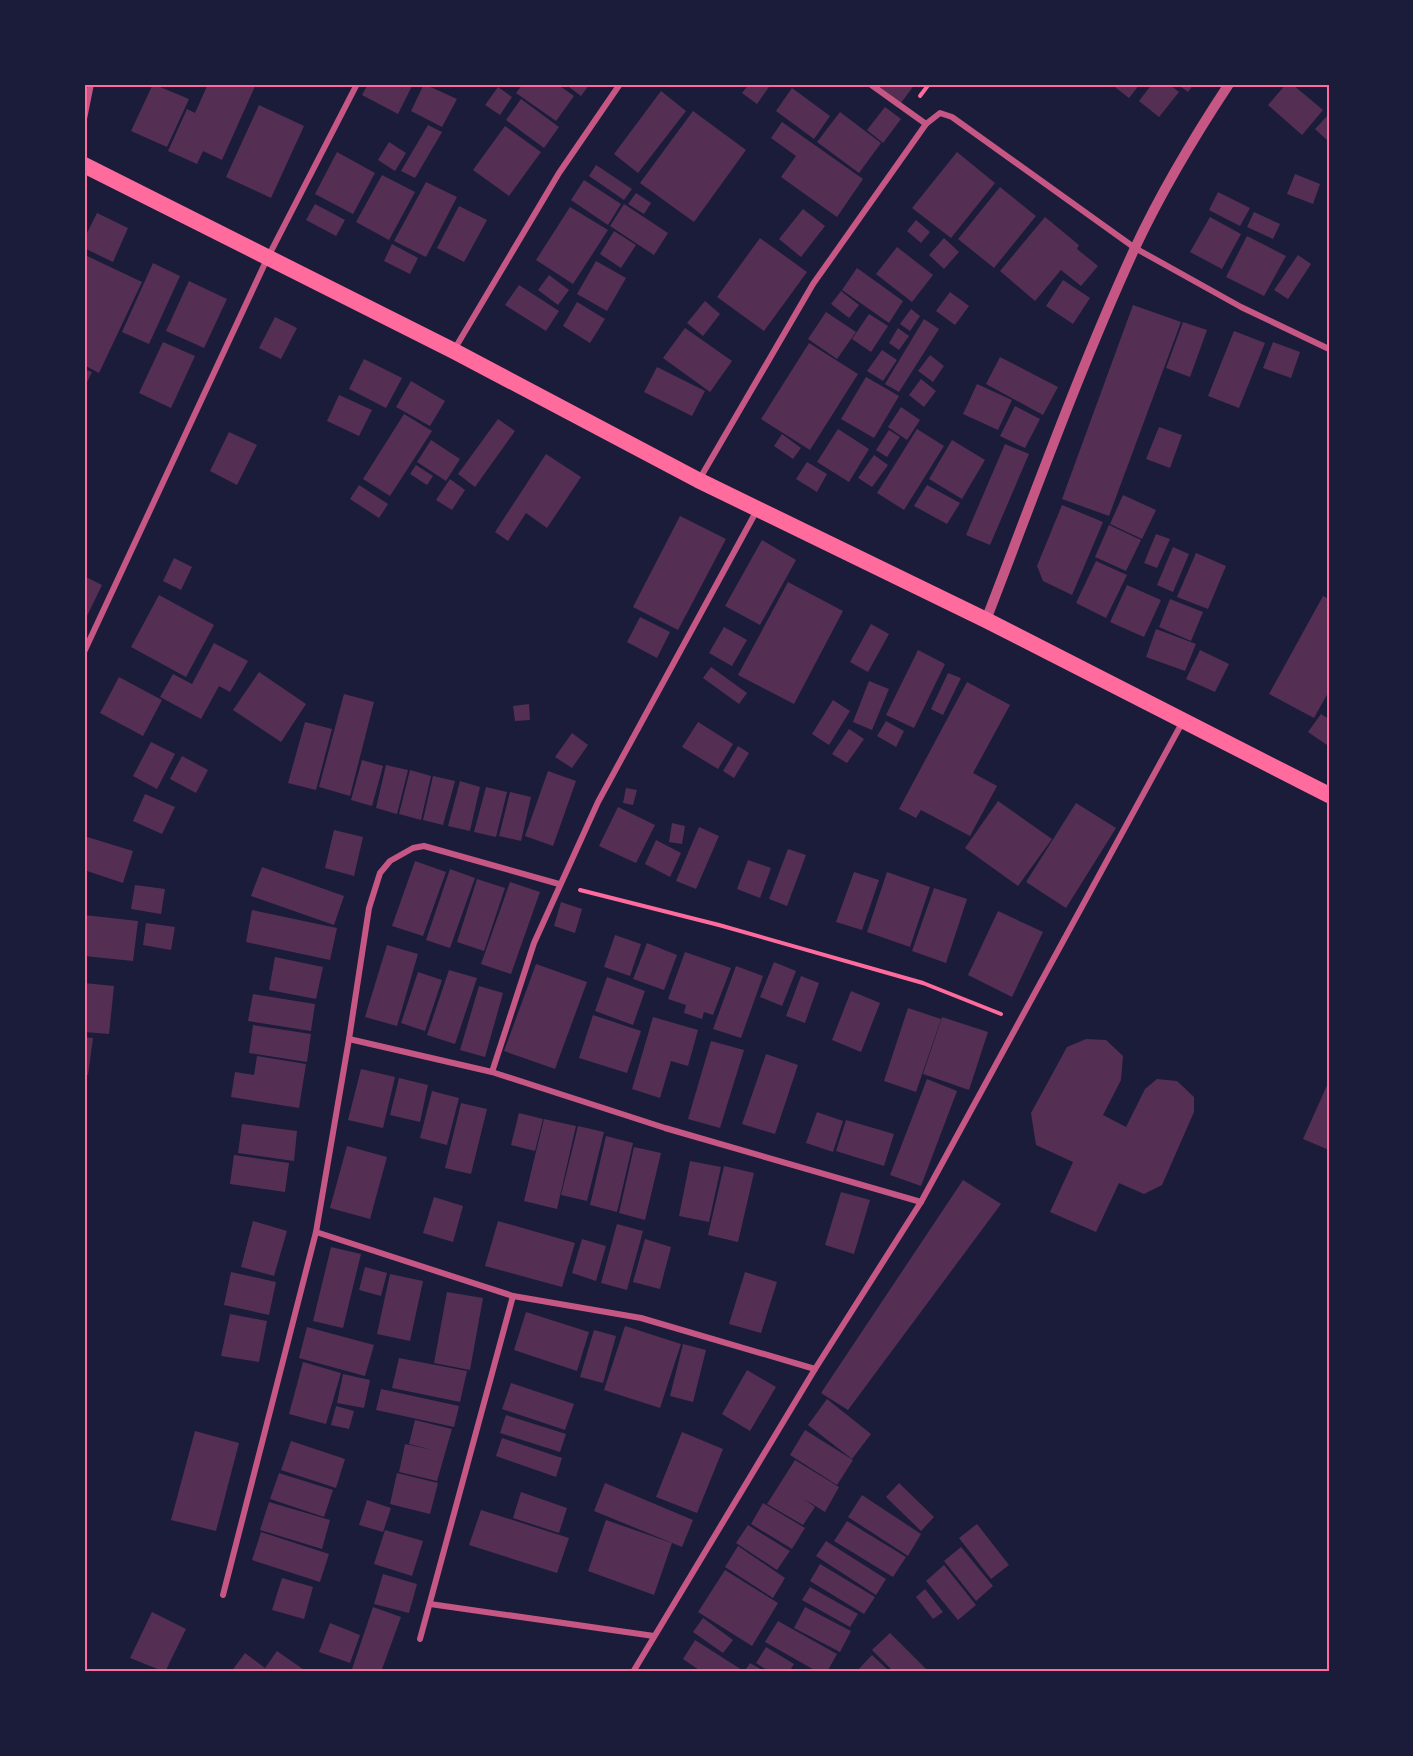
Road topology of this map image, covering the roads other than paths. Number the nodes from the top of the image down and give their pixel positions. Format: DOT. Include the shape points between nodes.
graph roads {
  1 [pos="91,84"];
  2 [pos="357,84"];
  3 [pos="620,84"];
  4 [pos="870,84"];
  5 [pos="1228,84"];
  6 [pos="84,119"];
  7 [pos="926,124"];
  8 [pos="84,165"];
  9 [pos="1135,248"];
  10 [pos="267,258"];
  11 [pos="1329,349"];
  12 [pos="454,351"];
  13 [pos="698,480"];
  14 [pos="758,508"];
  15 [pos="986,620"];
  16 [pos="84,652"];
  17 [pos="1184,720"];
  18 [pos="1329,795"];
  19 [pos="559,884"];
  20 [pos="349,1039"];
  21 [pos="492,1072"];
  22 [pos="921,1202"];
  23 [pos="316,1232"];
  24 [pos="513,1296"];
  25 [pos="814,1369"];
  26 [pos="223,1595"];
  27 [pos="430,1604"];
  28 [pos="654,1636"];
  29 [pos="420,1640"];
  30 [pos="633,1672"];
  1 -- 6 [label="street"];
  2 -- 10 [label="street"];
  3 -- 12 [label="street" via="559,173"];
  4 -- 7 [label="street"];
  5 -- 9 [label="street" via="1196,134"];
  7 -- 9 [label="street" via="940,113 952,117"];
  7 -- 13 [label="street" via="813,284"];
  8 -- 10 [label="highway"];
  9 -- 11 [label="street" via="1241,307"];
  9 -- 15 [label="street"];
  10 -- 12 [label="highway"];
  10 -- 16 [label="street"];
  12 -- 13 [label="highway"];
  13 -- 14 [label="highway"];
  14 -- 15 [label="highway"];
  14 -- 19 [label="street" via="598,802"];
  15 -- 17 [label="highway"];
  17 -- 18 [label="highway"];
  17 -- 22 [label="street"];
  19 -- 20 [label="street" via="424,846 390,861 380,873 369,908"];
  19 -- 21 [label="street" via="526,966"];
  20 -- 21 [label="street"];
  20 -- 23 [label="street"];
  21 -- 22 [label="street" via="665,1128"];
  22 -- 25 [label="street"];
  23 -- 24 [label="street"];
  23 -- 26 [label="street"];
  24 -- 25 [label="street" via="641,1318"];
  24 -- 27 [label="street"];
  25 -- 28 [label="street"];
  27 -- 28 [label="street"];
  27 -- 29 [label="street"];
  28 -- 30 [label="street"];
}
